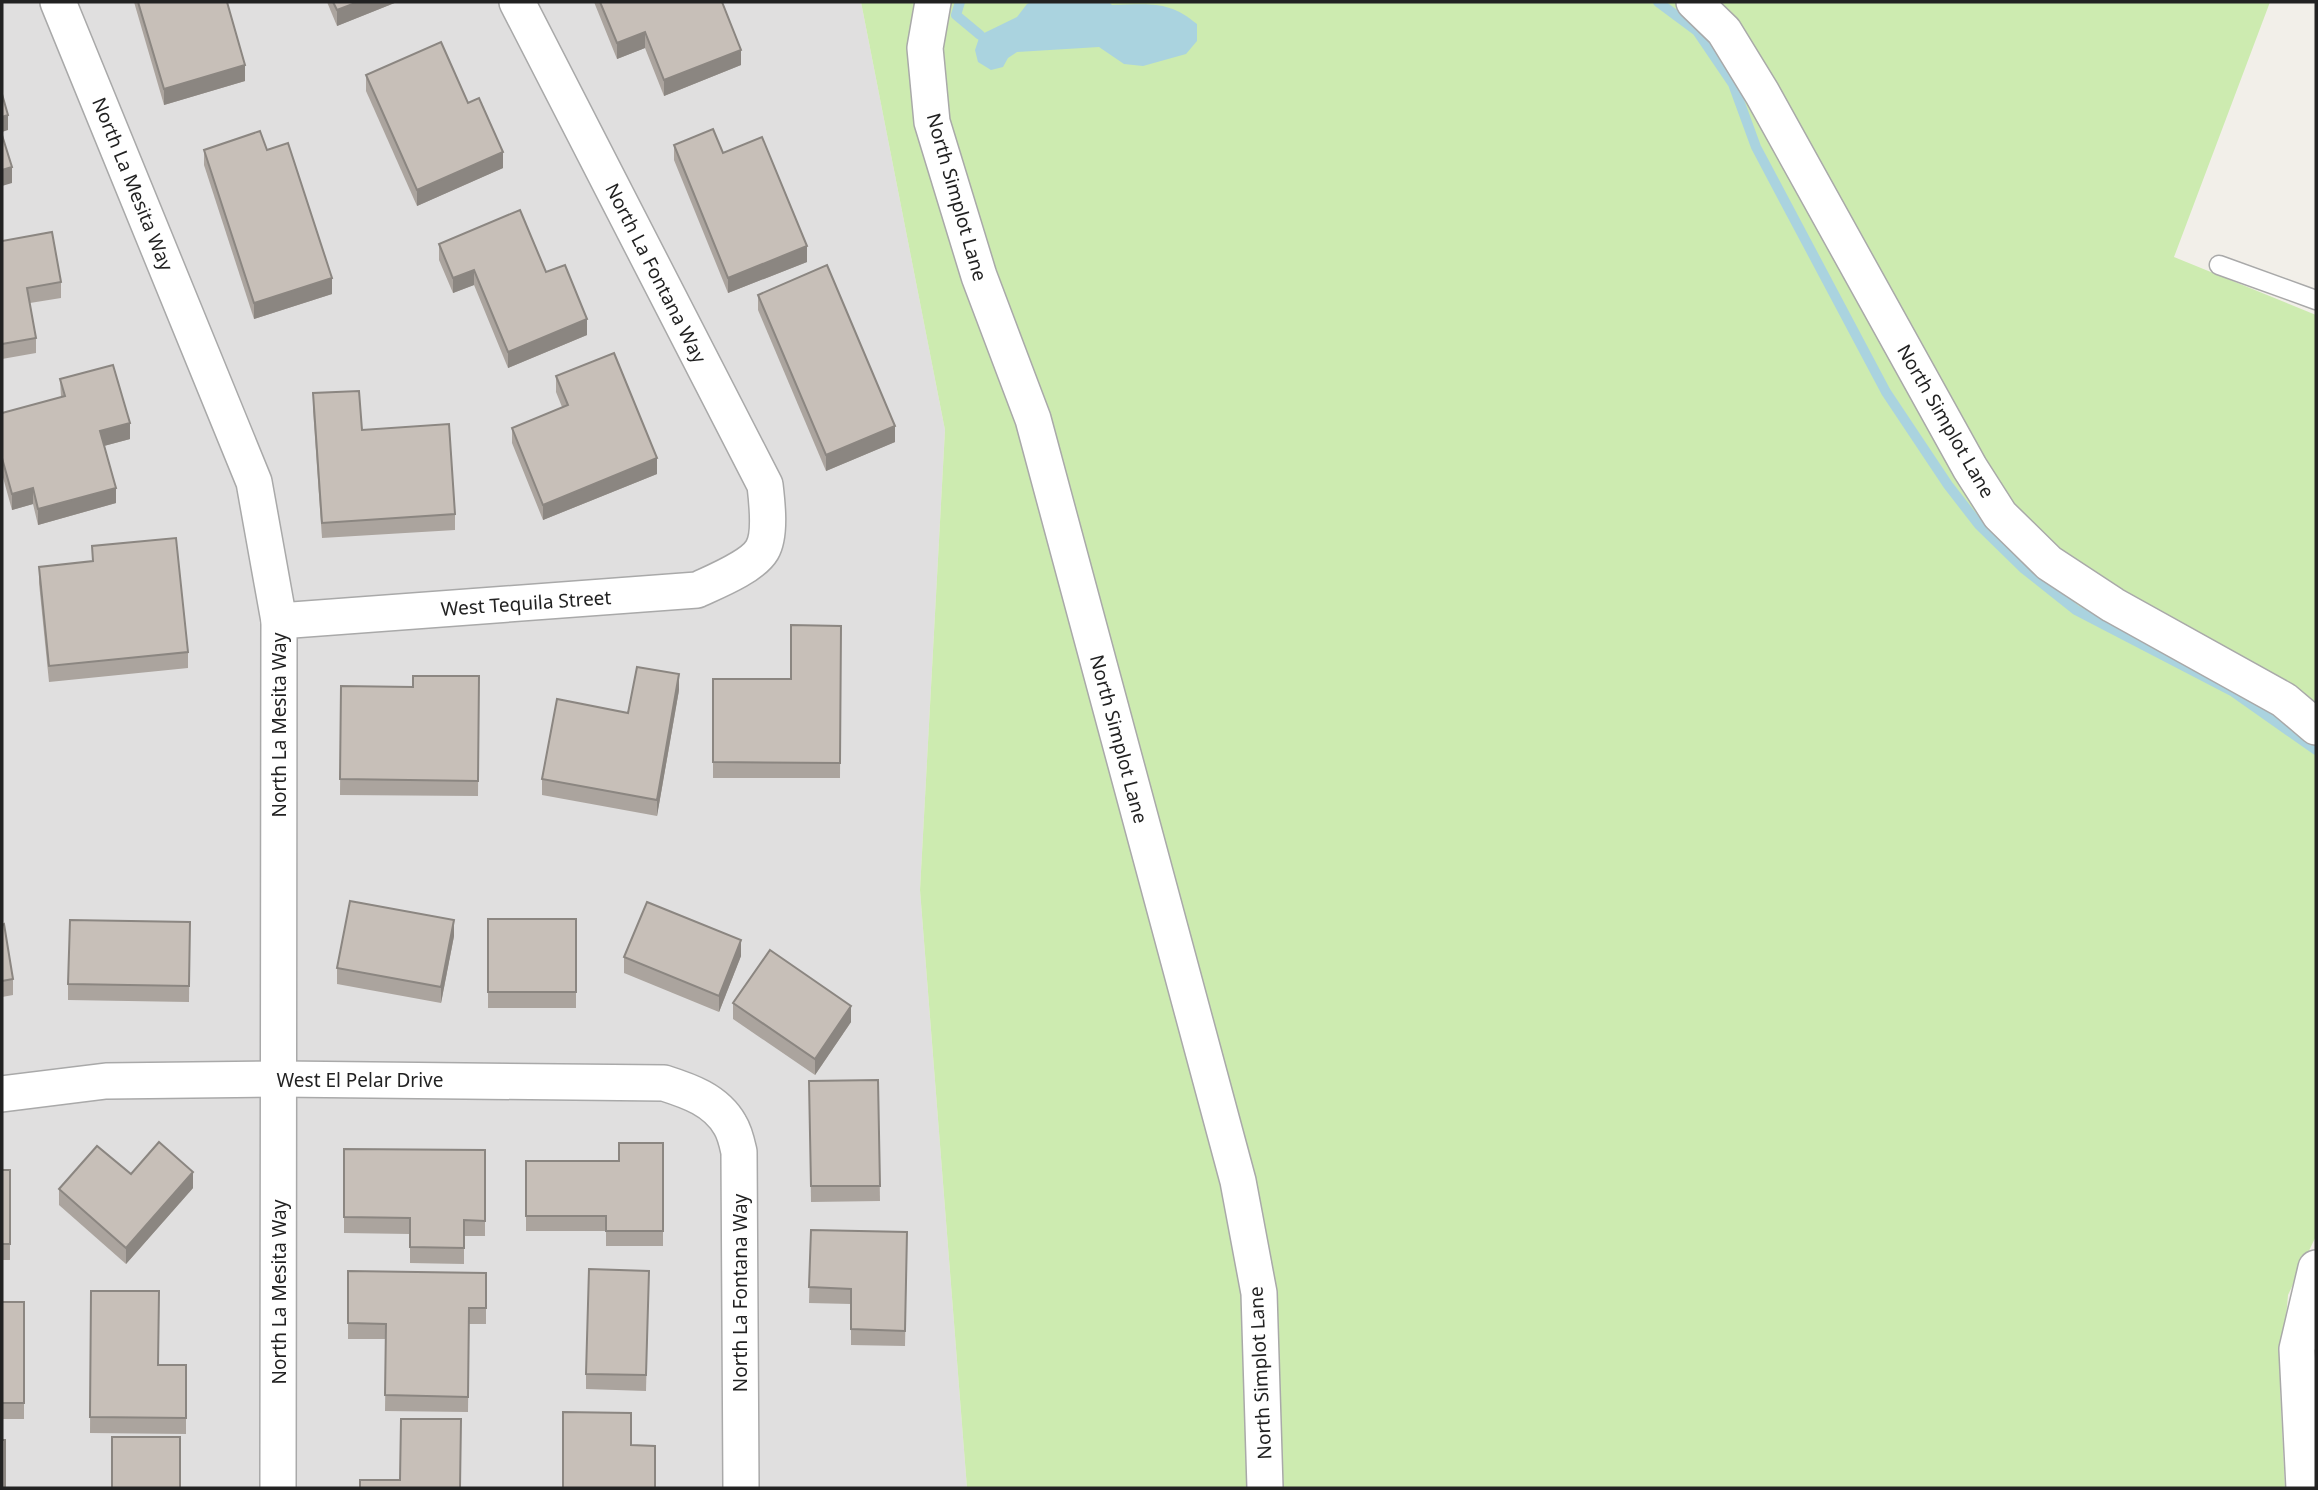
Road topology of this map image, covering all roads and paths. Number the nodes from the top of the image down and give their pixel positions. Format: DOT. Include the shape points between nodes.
graph roads {
  1 [pos="58,2"];
  2 [pos="517,2"];
  3 [pos="933,2"];
  4 [pos="1693,2"];
  5 [pos="2219,265"];
  6 [pos="2316,300"];
  7 [pos="762,550"];
  8 [pos="279,621"];
  9 [pos="2316,727"];
  10 [pos="280,1079"];
  11 [pos="2,1094"];
  12 [pos="714,1106"];
  13 [pos="2316,1268"];
  14 [pos="278,1488"];
  15 [pos="741,1488"];
  16 [pos="1265,1488"];
  17 [pos="2304,1488"];
  1 -- 8 [label="street, North La Mesita Way" via="254,482"];
  2 -- 7 [label="street, North La Fontana Way" via="765,485 768,517"];
  3 -- 16 [label="street, North Simplot Lane" via="925,48 932,122 979,276 1033,419 1238,1181 1259,1293"];
  4 -- 9 [label="street, North Simplot Lane" via="1724,31 1762,93 2000,515 2049,563 2113,605 2284,700"];
  5 -- 6 [label="lane"];
  7 -- 8 [label="street, West Tequila Street" via="736,572 697,590"];
  8 -- 10 [label="street, North La Mesita Way"];
  10 -- 11 [label="street, West El Pelar Drive" via="106,1081"];
  10 -- 12 [label="street, West El Pelar Drive" via="664,1083 692,1092"];
  10 -- 14 [label="street, North La Mesita Way"];
  12 -- 15 [label="street, North La Fontana Way" via="730,1125 739,1152"];
  13 -- 17 [label="street" via="2297,1349"];
}
